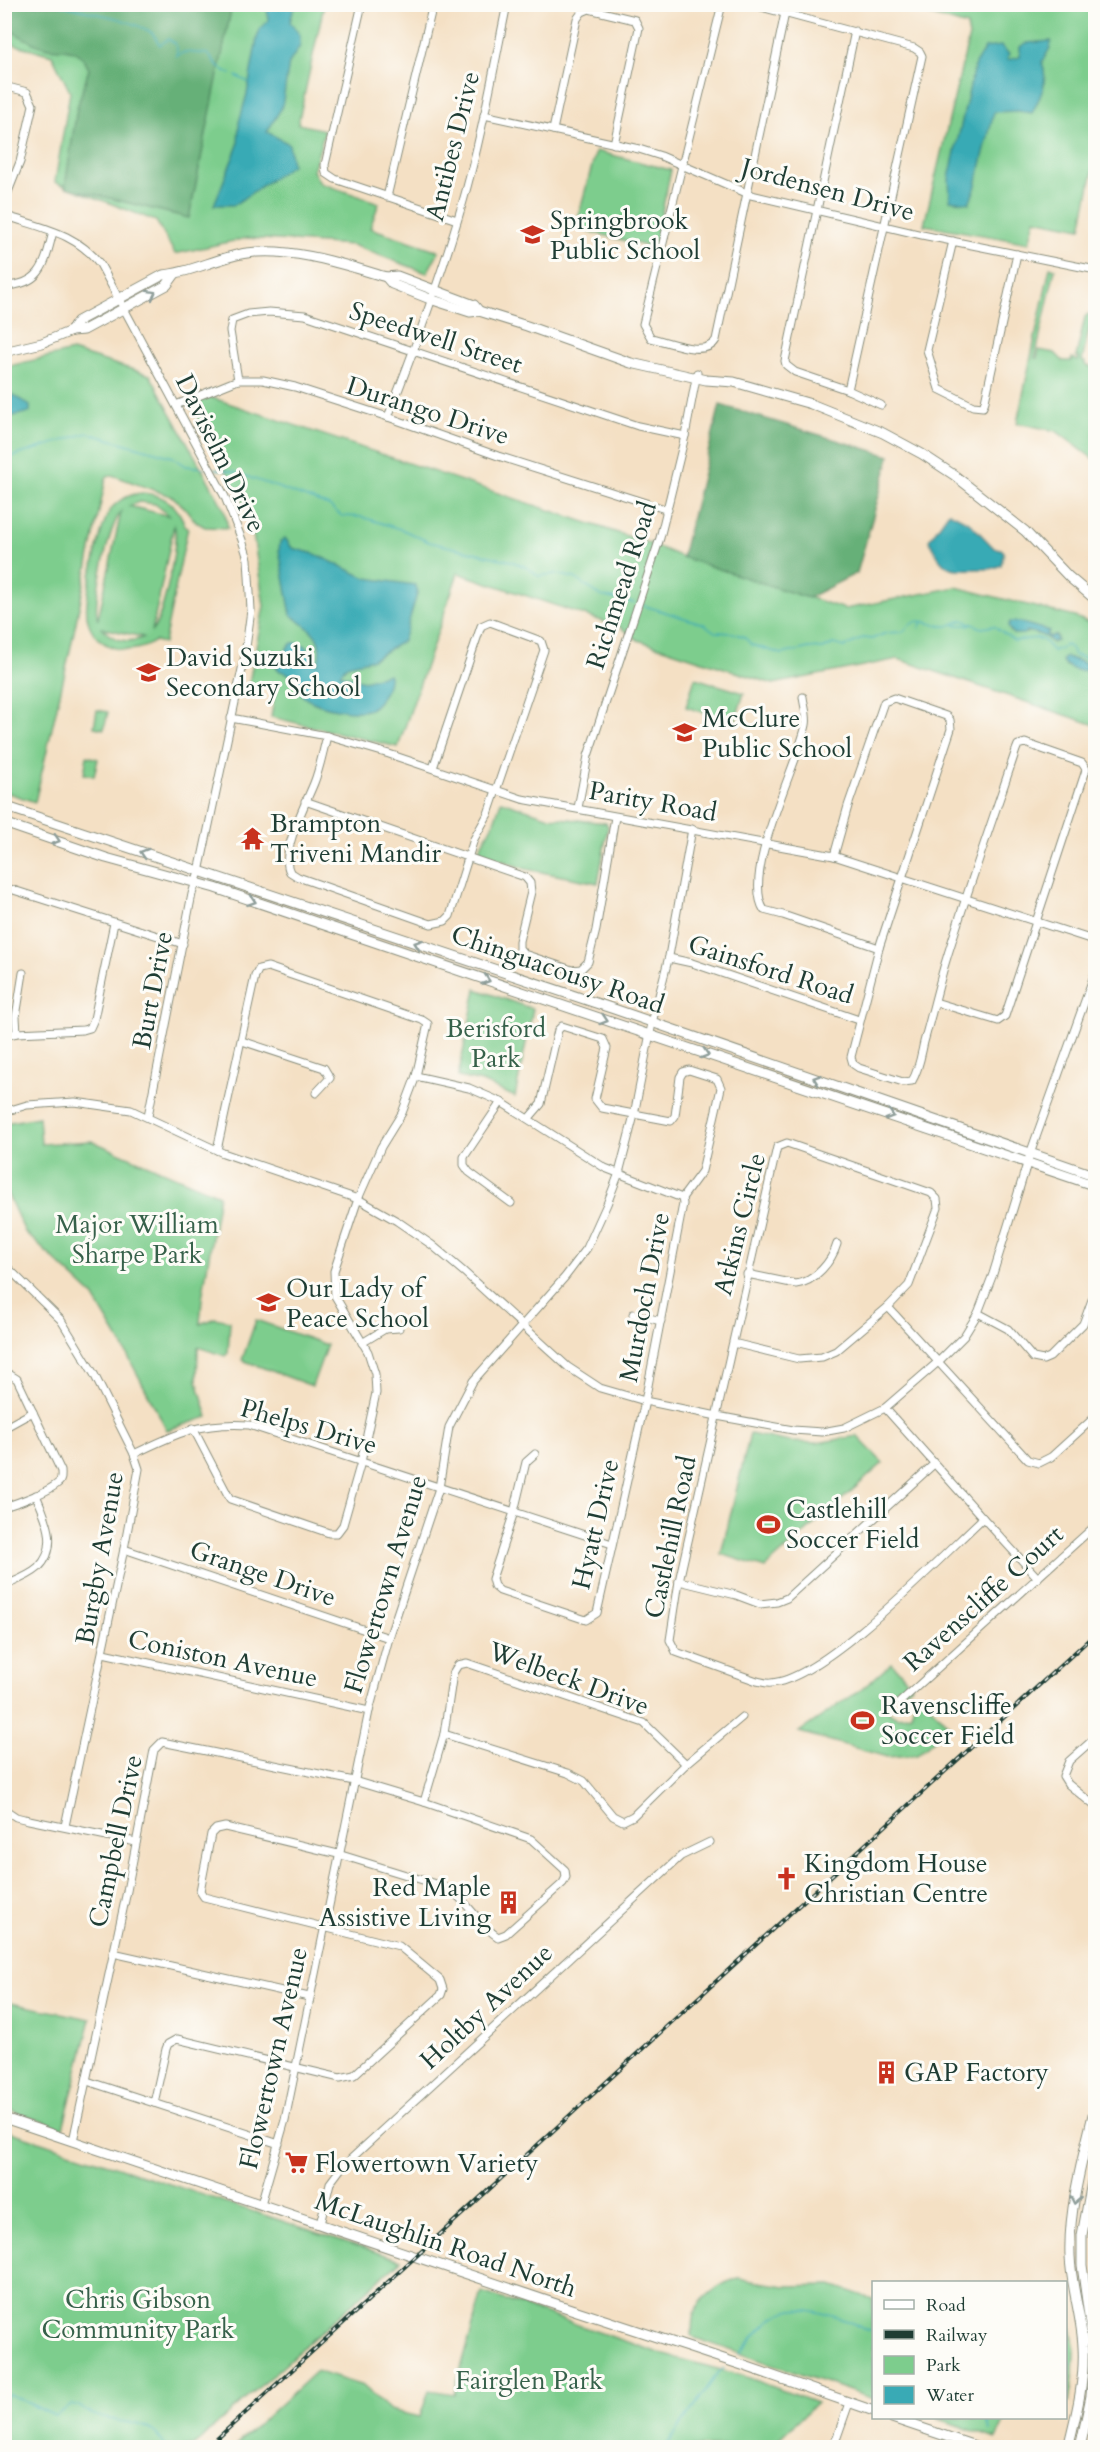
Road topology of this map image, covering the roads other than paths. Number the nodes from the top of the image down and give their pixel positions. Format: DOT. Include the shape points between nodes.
graph roads {
  1 [pos="362,4"];
  2 [pos="433,4"];
  3 [pos="507,4"];
  4 [pos="722,4"];
  5 [pos="750,4"];
  6 [pos="785,13"];
  7 [pos="855,31"];
  8 [pos="4,86"];
  9 [pos="484,115"];
  10 [pos="554,130"];
  11 [pos="614,144"];
  12 [pos="683,165"];
  13 [pos="748,194"];
  14 [pos="387,197"];
  15 [pos="4,202"];
  16 [pos="819,211"];
  17 [pos="4,215"];
  18 [pos="457,220"];
  19 [pos="885,226"];
  20 [pos="53,232"];
  21 [pos="952,241"];
  22 [pos="1017,254"];
  23 [pos="1095,270"];
  24 [pos="175,274"];
  25 [pos="4,286"];
  26 [pos="432,295"];
  27 [pos="119,298"];
  28 [pos="125,309"];
  29 [pos="71,330"];
  30 [pos="414,351"];
  31 [pos="4,352"];
  32 [pos="696,376"];
  33 [pos="238,380"];
  34 [pos="848,390"];
  35 [pos="176,405"];
  36 [pos="881,405"];
  37 [pos="388,417"];
  38 [pos="685,436"];
  39 [pos="668,510"];
  40 [pos="1095,600"];
  41 [pos="803,698"];
  42 [pos="231,718"];
  43 [pos="327,736"];
  44 [pos="433,768"];
  45 [pos="497,790"];
  46 [pos="305,801"];
  47 [pos="4,806"];
  48 [pos="578,808"];
  49 [pos="615,817"];
  50 [pos="4,823"];
  51 [pos="692,829"];
  52 [pos="765,844"];
  53 [pos="834,856"];
  54 [pos="468,859"];
  55 [pos="200,872"];
  56 [pos="902,878"];
  57 [pos="196,882"];
  58 [pos="4,887"];
  59 [pos="966,898"];
  60 [pos="1035,921"];
  61 [pos="114,923"];
  62 [pos="1095,941"];
  63 [pos="183,944"];
  64 [pos="879,948"];
  65 [pos="669,958"];
  66 [pos="1095,970"];
  67 [pos="23,974"];
  68 [pos="935,1002"];
  69 [pos="859,1020"];
  70 [pos="652,1023"];
  71 [pos="17,1033"];
  72 [pos="650,1035"];
  73 [pos="4,1036"];
  74 [pos="242,1041"];
  75 [pos="417,1076"];
  76 [pos="316,1093"];
  77 [pos="501,1102"];
  78 [pos="4,1112"];
  79 [pos="634,1115"];
  80 [pos="148,1116"];
  81 [pos="529,1118"];
  82 [pos="217,1150"];
  83 [pos="1029,1158"];
  84 [pos="619,1173"];
  85 [pos="1095,1176"];
  86 [pos="1095,1186"];
  87 [pos="358,1198"];
  88 [pos="682,1198"];
  89 [pos="511,1203"];
  90 [pos="837,1244"];
  91 [pos="6,1268"];
  92 [pos="747,1274"];
  93 [pos="1095,1288"];
  94 [pos="888,1306"];
  95 [pos="978,1313"];
  96 [pos="633,1314"];
  97 [pos="661,1321"];
  98 [pos="523,1325"];
  99 [pos="399,1328"];
  100 [pos="362,1342"];
  101 [pos="734,1343"];
  102 [pos="938,1362"];
  103 [pos="4,1371"];
  104 [pos="645,1401"];
  105 [pos="885,1408"];
  106 [pos="33,1412"];
  107 [pos="717,1416"];
  108 [pos="1095,1416"];
  109 [pos="4,1428"];
  110 [pos="194,1428"];
  111 [pos="134,1454"];
  112 [pos="535,1454"];
  113 [pos="361,1462"];
  114 [pos="934,1464"];
  115 [pos="439,1488"];
  116 [pos="36,1495"];
  117 [pos="4,1507"];
  118 [pos="514,1512"];
  119 [pos="982,1518"];
  120 [pos="1095,1525"];
  121 [pos="612,1544"];
  122 [pos="124,1549"];
  123 [pos="1038,1578"];
  124 [pos="679,1581"];
  125 [pos="4,1586"];
  126 [pos="389,1638"];
  127 [pos="103,1653"];
  128 [pos="900,1702"];
  129 [pos="369,1711"];
  130 [pos="742,1717"];
  131 [pos="444,1734"];
  132 [pos="1095,1737"];
  133 [pos="686,1764"];
  134 [pos="354,1780"];
  135 [pos="424,1802"];
  136 [pos="1095,1807"];
  137 [pos="4,1809"];
  138 [pos="65,1826"];
  139 [pos="136,1842"];
  140 [pos="710,1842"];
  141 [pos="338,1854"];
  142 [pos="324,1926"];
  143 [pos="113,1953"];
  144 [pos="309,1996"];
  145 [pos="294,2067"];
  146 [pos="87,2082"];
  147 [pos="1095,2102"];
  148 [pos="154,2103"];
  149 [pos="4,2118"];
  150 [pos="73,2141"];
  151 [pos="279,2144"];
  152 [pos="1095,2161"];
  153 [pos="261,2204"];
  154 [pos="320,2224"];
  155 [pos="849,2403"];
  156 [pos="872,2412"];
  157 [pos="895,2419"];
  158 [pos="830,2448"];
  159 [pos="981,2448"];
  160 [pos="1068,2448"];
  161 [pos="1080,2448"];
  1 -- 14 [label="street" via="325,169 332,178"];
  2 -- 14 [label="street"];
  3 -- 9 [label="street, Antibes Drive"];
  4 -- 12 [label="street"];
  5 -- 6 [label="street"];
  6 -- 7 [label="street"];
  6 -- 13 [label="street"];
  7 -- 16 [label="street"];
  7 -- 19 [label="street" via="914,48 922,56"];
  8 -- 15 [label="street" via="27,92 33,105 20,162"];
  9 -- 10 [label="street, Jordensen Drive"];
  9 -- 18 [label="street, Antibes Drive"];
  10 -- 11 [label="street, Jordensen Drive"];
  10 -- 11 [label="street" via="577,19 589,9 635,20 639,28"];
  11 -- 12 [label="street, Jordensen Drive"];
  12 -- 13 [label="street, Jordensen Drive"];
  12 -- 13 [label="street" via="643,324 651,338 701,349 714,344"];
  13 -- 16 [label="street, Jordensen Drive"];
  14 -- 18 [label="street"];
  16 -- 19 [label="street, Jordensen Drive"];
  16 -- 34 [label="street" via="785,361 795,372"];
  17 -- 20 [label="street, Daviselm Drive"];
  18 -- 26 [label="street, Antibes Drive"];
  19 -- 21 [label="street, Jordensen Drive"];
  19 -- 34 [label="street"];
  20 -- 25 [label="street" via="45,263 37,276"];
  20 -- 27 [label="street, Daviselm Drive" via="89,249"];
  21 -- 22 [label="street, Jordensen Drive"];
  21 -- 22 [label="street" via="927,350 939,389 973,406 983,407"];
  22 -- 23 [label="street, Jordensen Drive"];
  24 -- 26 [label="main road" via="248,253 275,253 320,258 386,277 397,276"];
  24 -- 27 [label="main road" via="162,275"];
  28 -- 24 [label="main road, one-way" via="167,285"];
  26 -- 30 [label="street, Antibes Drive"];
  26 -- 32 [label="main road" via="474,305 479,311 631,363"];
  27 -- 28 [label="street, Daviselm Drive"];
  27 -- 29 [label="main road" via="78,321"];
  28 -- 29 [label="main road" via="84,330"];
  28 -- 35 [label="street, Daviselm Drive"];
  29 -- 31 [label="main road" via="42,343"];
  30 -- 33 [label="street, Speedwell Street" via="305,315 248,314 236,317 230,325"];
  30 -- 37 [label="street, Antibes Drive"];
  30 -- 38 [label="street, Speedwell Street" via="638,426"];
  32 -- 38 [label="street, Richmead Road"];
  32 -- 40 [label="main road" via="811,404 922,453 1025,531"];
  33 -- 35 [label="street, Durango Drive"];
  33 -- 37 [label="street, Durango Drive" via="279,383"];
  34 -- 36 [label="street"];
  35 -- 42 [label="street, Daviselm Drive" via="242,540 250,582 247,641"];
  37 -- 39 [label="street, Durango Drive"];
  38 -- 39 [label="street, Richmead Road"];
  39 -- 48 [label="street, Richmead Road" via="588,756"];
  41 -- 52 [label="street" via="807,723"];
  42 -- 43 [label="street, Parity Road"];
  42 -- 55 [label="street, Daviselm Drive"];
  43 -- 44 [label="street, Parity Road"];
  43 -- 46 [label="street" via="315,781"];
  44 -- 45 [label="street, Parity Road"];
  44 -- 45 [label="street" via="481,626 490,622 539,639 544,650"];
  45 -- 48 [label="street, Parity Road" via="522,799"];
  45 -- 54 [label="street"];
  46 -- 54 [label="street"];
  46 -- 54 [label="street" via="286,858 290,872 298,877 431,924 450,916"];
  55 -- 47 [label="main road, Chinguacousy Road, one-way"];
  48 -- 49 [label="street, Parity Road"];
  49 -- 51 [label="street, Parity Road"];
  49 -- 54 [label="street" via="596,930 585,966 576,970 524,954 519,948 531,892 528,880"];
  50 -- 57 [label="main road, Chinguacousy Road, one-way" via="106,858"];
  51 -- 52 [label="street, Parity Road"];
  51 -- 65 [label="street, Flowertown Avenue"];
  52 -- 53 [label="street, Parity Road"];
  52 -- 64 [label="street" via="757,890 764,910"];
  53 -- 56 [label="street, Parity Road"];
  53 -- 56 [label="street" via="881,709 884,702 894,698 946,716 952,725"];
  55 -- 57 [label="street, Burt Drive"];
  70 -- 55 [label="main road, Chinguacousy Road, one-way"];
  56 -- 59 [label="street, Parity Road"];
  56 -- 64 [label="street"];
  57 -- 63 [label="street, Burt Drive"];
  57 -- 72 [label="main road, Chinguacousy Road, one-way"];
  58 -- 61 [label="street"];
  59 -- 60 [label="street, Parity Road"];
  59 -- 60 [label="street" via="1016,750 1021,744 1029,744 1078,760 1086,769"];
  59 -- 68 [label="street"];
  60 -- 62 [label="street, Parity Road"];
  60 -- 68 [label="street" via="1002,1020"];
  61 -- 63 [label="street"];
  61 -- 71 [label="street" via="90,1028"];
  63 -- 80 [label="street, Burt Drive"];
  64 -- 69 [label="street"];
  65 -- 69 [label="street, Gainsford Road"];
  65 -- 70 [label="street, Flowertown Avenue"];
  66 -- 83 [label="street"];
  67 -- 71 [label="street"];
  68 -- 69 [label="street" via="912,1081 852,1064"];
  70 -- 72 [label="street, Flowertown Avenue"];
  83 -- 70 [label="main road, Chinguacousy Road, one-way"];
  71 -- 73 [label="street"];
  72 -- 79 [label="street, Flowertown Avenue"];
  72 -- 83 [label="main road, Chinguacousy Road, one-way"];
  74 -- 75 [label="street" via="255,976 259,969 268,967 428,1024"];
  74 -- 76 [label="street" via="324,1068 330,1078"];
  74 -- 82 [label="street"];
  75 -- 77 [label="street, Murdoch Drive" via="469,1088"];
  75 -- 87 [label="street"];
  77 -- 81 [label="street, Murdoch Drive"];
  77 -- 89 [label="street" via="464,1157 464,1165"];
  78 -- 80 [label="street" via="27,1105 75,1102"];
  79 -- 81 [label="street" via="602,1108 595,1099 606,1047 603,1039 562,1026 541,1104"];
  79 -- 84 [label="street, Flowertown Avenue"];
  79 -- 88 [label="street" via="671,1121 683,1072 689,1070 717,1079 721,1088 702,1171"];
  80 -- 82 [label="street"];
  81 -- 84 [label="street, Murdoch Drive" via="605,1168"];
  82 -- 87 [label="street"];
  83 -- 85 [label="main road, Chinguacousy Road"];
  83 -- 86 [label="main road, Chinguacousy Road"];
  83 -- 95 [label="street"];
  84 -- 88 [label="street, Murdoch Drive"];
  84 -- 98 [label="street, Flowertown Avenue" via="587,1248"];
  87 -- 98 [label="street" via="432,1245"];
  87 -- 100 [label="street" via="337,1258 333,1285 339,1305"];
  88 -- 97 [label="street, Murdoch Drive"];
  90 -- 92 [label="street" via="834,1254 814,1277 803,1283"];
  91 -- 111 [label="street, Burgby Avenue" via="61,1320 94,1374"];
  92 -- 94 [label="street, Atkins Circle" via="774,1155 777,1147 787,1143 931,1193 937,1199 938,1208 909,1285"];
  92 -- 101 [label="street, Atkins Circle"];
  93 -- 95 [label="street" via="1083,1324 1043,1360 1033,1358 1008,1329"];
  94 -- 101 [label="street, Atkins Circle" via="836,1351 822,1357 799,1359"];
  94 -- 102 [label="street"];
  95 -- 102 [label="street" via="964,1336"];
  96 -- 97 [label="street"];
  97 -- 104 [label="street, Murdoch Drive"];
  98 -- 104 [label="street" via="587,1381"];
  98 -- 115 [label="street, Flowertown Avenue" via="473,1381 460,1402 449,1427"];
  99 -- 100 [label="street" via="385,1329"];
  100 -- 113 [label="street" via="375,1374 376,1393"];
  101 -- 107 [label="street, Atkins Circle"];
  102 -- 105 [label="street"];
  102 -- 108 [label="street" via="1028,1460 1039,1464"];
  103 -- 106 [label="street" via="17,1379"];
  104 -- 107 [label="street"];
  104 -- 121 [label="street, Hyatt Drive"];
  105 -- 107 [label="street" via="844,1428 822,1432 793,1431"];
  105 -- 114 [label="street"];
  106 -- 109 [label="street"];
  106 -- 116 [label="street" via="62,1478"];
  107 -- 124 [label="street, Castlehill Road"];
  110 -- 111 [label="street, Phelps Drive"];
  110 -- 113 [label="street, Phelps Drive" via="249,1425"];
  110 -- 113 [label="street" via="230,1499 329,1533 337,1533 343,1525"];
  111 -- 122 [label="street, Burgby Avenue" via="138,1475"];
  112 -- 118 [label="street" via="526,1462"];
  113 -- 115 [label="street, Phelps Drive"];
  114 -- 119 [label="street"];
  114 -- 124 [label="street" via="787,1598 760,1604"];
  115 -- 118 [label="street, Phelps Drive"];
  115 -- 126 [label="street, Flowertown Avenue"];
  116 -- 117 [label="street"];
  116 -- 125 [label="street" via="48,1523 51,1541 47,1555 38,1568"];
  118 -- 121 [label="street, Phelps Drive"];
  118 -- 121 [label="street, Hyatt Drive" via="492,1579 494,1586 586,1620 597,1613"];
  119 -- 123 [label="street"];
  119 -- 124 [label="street, Castlehill Road" via="851,1640 786,1680 770,1683 676,1652 670,1640"];
  120 -- 123 [label="street, Ravenscliffe Court"];
  122 -- 126 [label="street, Grange Drive"];
  122 -- 127 [label="street, Burgby Avenue"];
  123 -- 128 [label="street, Ravenscliffe Court"];
  126 -- 129 [label="street, Flowertown Avenue"];
  127 -- 129 [label="street, Coniston Avenue"];
  127 -- 138 [label="street, Burgby Avenue"];
  129 -- 134 [label="street, Flowertown Avenue"];
  130 -- 133 [label="street"];
  131 -- 133 [label="street" via="568,1773 584,1781 613,1816 623,1821"];
  131 -- 133 [label="street, Welbeck Drive" via="453,1673 458,1665 467,1663 644,1723"];
  131 -- 135 [label="street, Welbeck Drive"];
  132 -- 136 [label="street" via="1069,1761 1063,1776"];
  134 -- 135 [label="street"];
  134 -- 139 [label="street, Campbell Drive" via="162,1743 154,1750"];
  134 -- 141 [label="street, Flowertown Avenue"];
  135 -- 141 [label="street" via="531,1839 565,1870 566,1878 498,1937 454,1891"];
  137 -- 138 [label="street" via="16,1817"];
  138 -- 139 [label="street"];
  139 -- 143 [label="street, Campbell Drive"];
  140 -- 154 [label="street, Holtby Avenue" via="681,1856 342,2168 330,2183"];
  141 -- 142 [label="street, Flowertown Avenue"];
  141 -- 142 [label="street" via="225,1827 211,1834 200,1892 204,1897"];
  142 -- 144 [label="street, Flowertown Avenue"];
  142 -- 145 [label="street" via="399,1946 440,1980 443,1989 354,2075 339,2078"];
  143 -- 144 [label="street"];
  143 -- 146 [label="street, Campbell Drive"];
  144 -- 145 [label="street, Flowertown Avenue"];
  145 -- 148 [label="street" via="177,2040 166,2049"];
  145 -- 151 [label="street, Flowertown Avenue"];
  146 -- 148 [label="street"];
  146 -- 150 [label="street, Campbell Drive"];
  147 -- 160 [label="main road, one-way" via="1071,2229 1070,2257 1083,2347 1082,2383"];
  148 -- 151 [label="street"];
  149 -- 150 [label="main road, McLaughlin Road North"];
  150 -- 153 [label="main road, McLaughlin Road North"];
  151 -- 153 [label="street, Flowertown Avenue"];
  152 -- 161 [label="main road" via="1082,2235 1082,2265 1094,2344 1093,2381"];
  153 -- 154 [label="main road, McLaughlin Road North"];
  154 -- 155 [label="main road, McLaughlin Road North"];
  155 -- 156 [label="main road, McLaughlin Road North"];
  155 -- 158 [label="street"];
  157 -- 159 [label="main road"];
}
